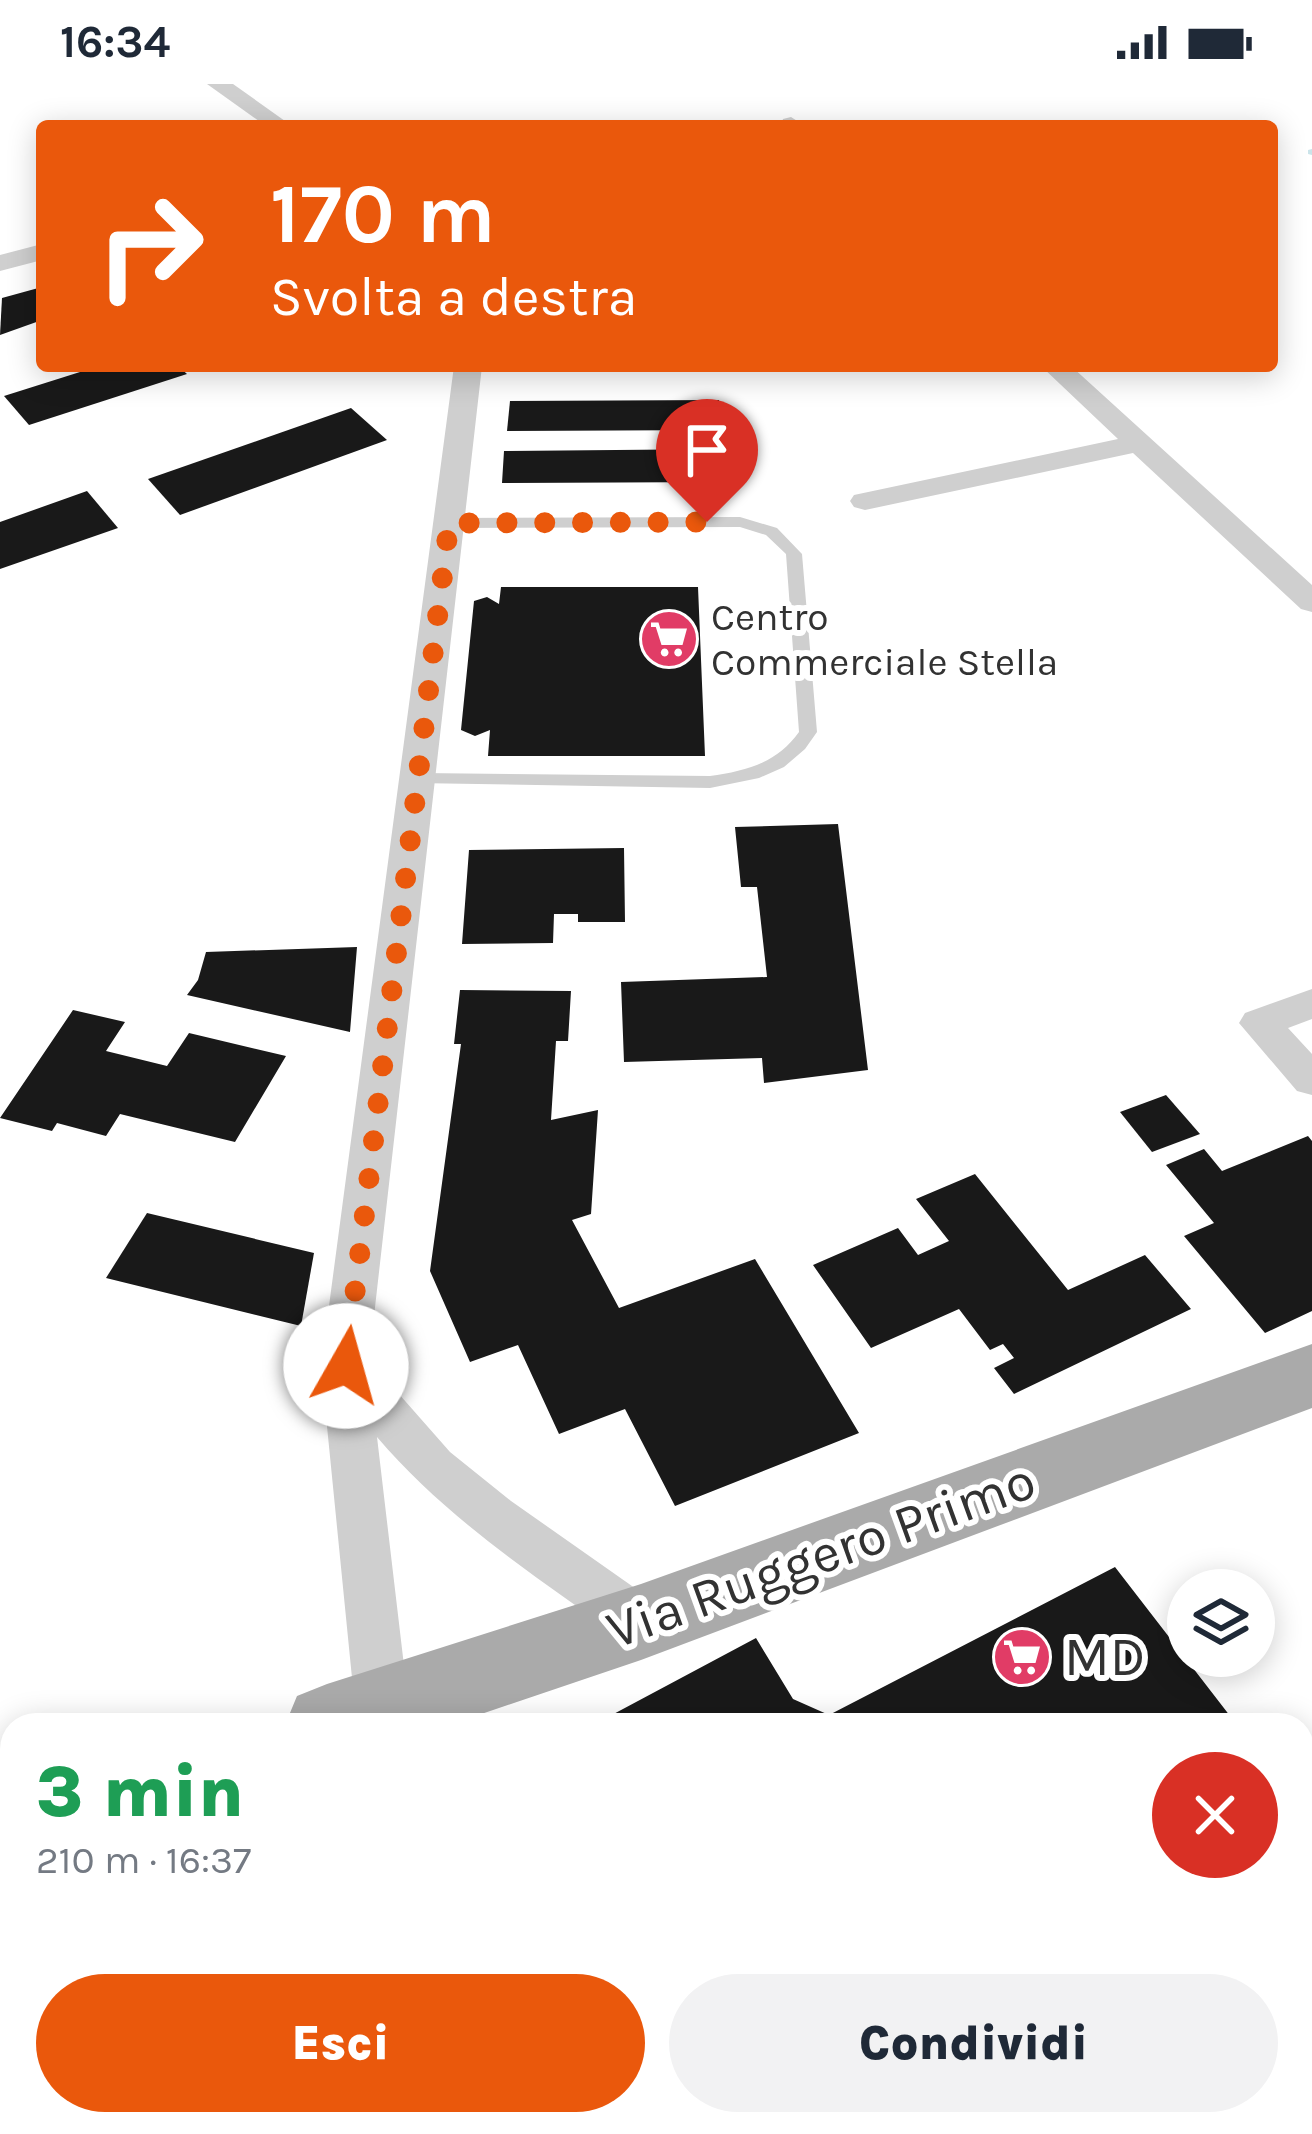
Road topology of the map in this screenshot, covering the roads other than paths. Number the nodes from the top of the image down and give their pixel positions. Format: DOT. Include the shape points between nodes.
graph roads {
  1 [pos="218,84"];
  2 [pos="272,120"];
  3 [pos="36,254"];
  4 [pos="0,263"];
  5 [pos="467,372"];
  6 [pos="1061,372"];
  7 [pos="1138,443"];
  8 [pos="865,501"];
  9 [pos="449,523"];
  10 [pos="1312,602"];
  11 [pos="420,779"];
  12 [pos="1312,1003"];
  13 [pos="1312,1080"];
  14 [pos="346,1366"];
  15 [pos="1312,1376"];
  16 [pos="641,1622"];
  17 [pos="354,1713"];
  18 [pos="363,1713"];
  1 -- 2 [label="street"];
  3 -- 4 [label="street"];
  5 -- 9 [label="street"];
  6 -- 7 [label="street"];
  7 -- 8 [label="street"];
  7 -- 10 [label="street"];
  9 -- 11 [label="street"];
  9 -- 11 [label="lane" via="765,527 794,554 808,732 779,764 710,782"];
  11 -- 14 [label="street"];
  12 -- 13 [label="street" via="1259,1023"];
  14 -- 16 [label="street" via="434,1467"];
  14 -- 17 [label="street"];
  15 -- 16 [label="main road, Via Ruggero Primo"];
  16 -- 18 [label="main road, Via Ruggero Primo"];
}
